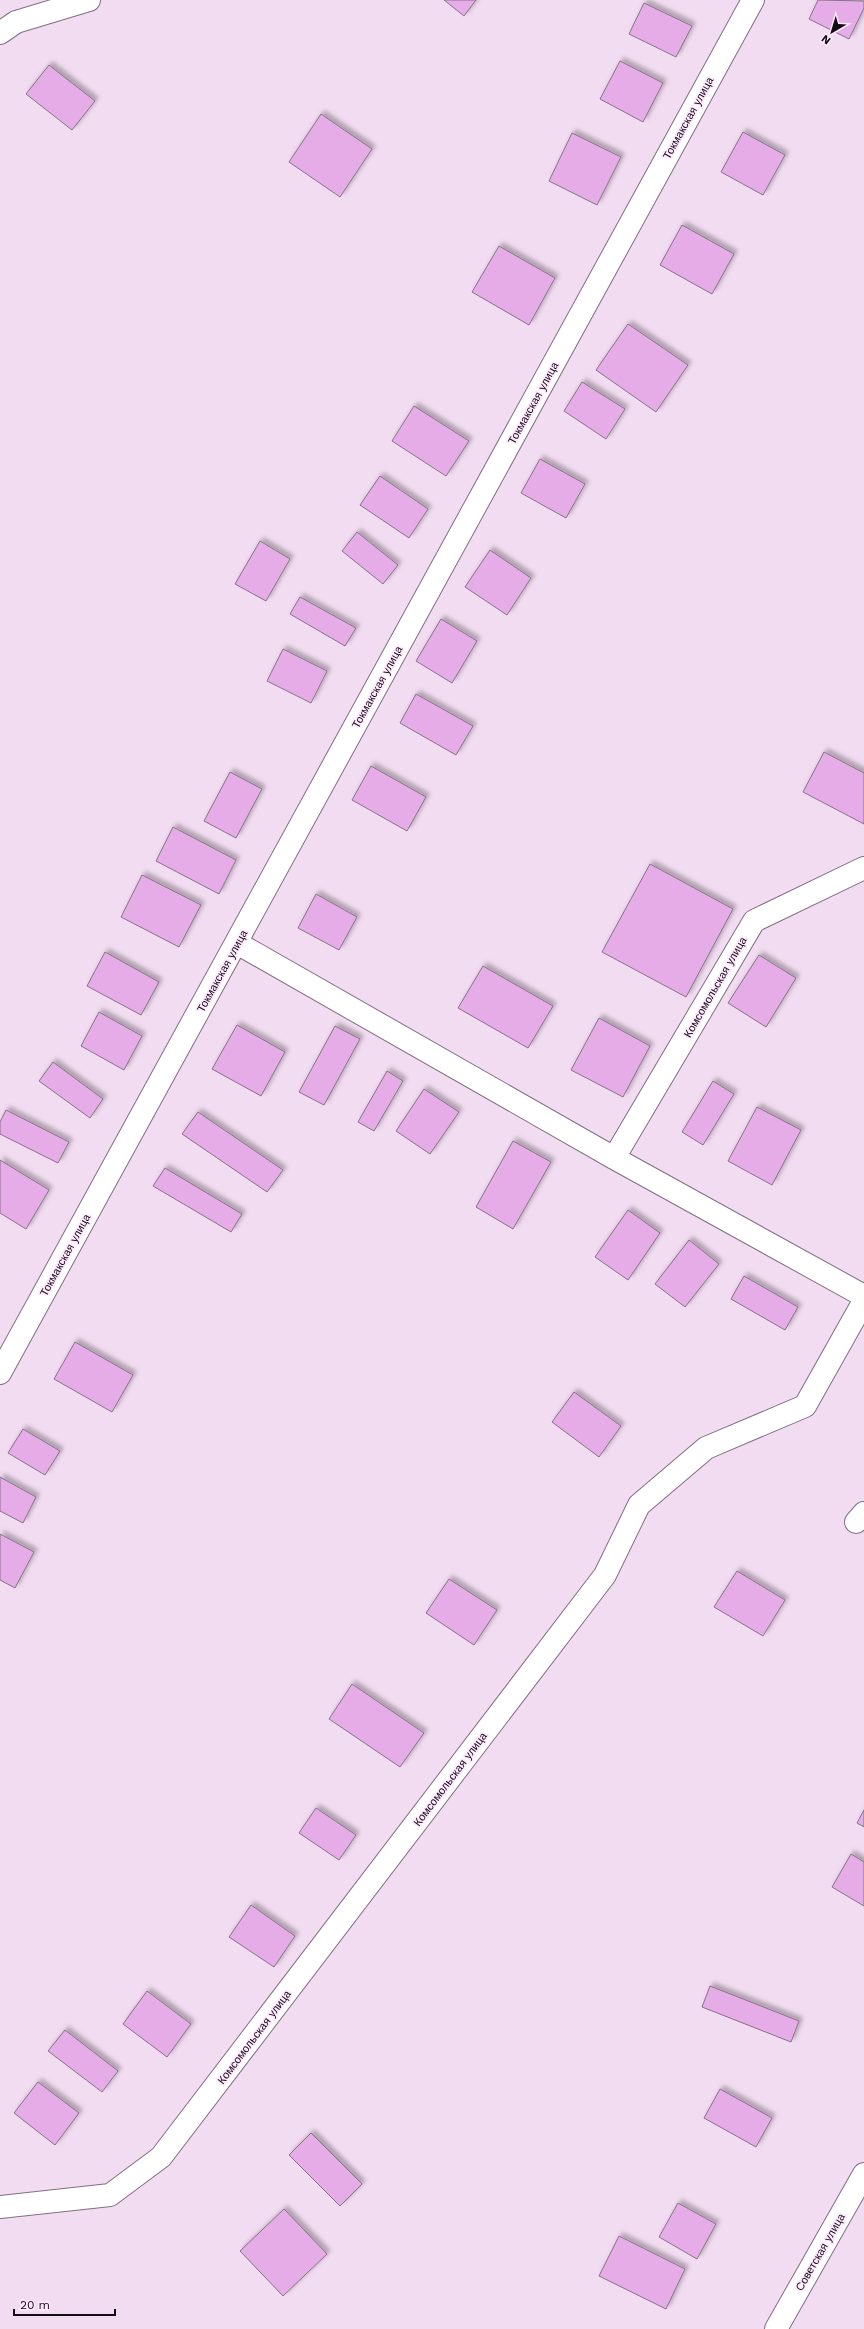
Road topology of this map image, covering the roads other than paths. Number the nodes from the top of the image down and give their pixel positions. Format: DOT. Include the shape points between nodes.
graph roads {
  1 [pos="89,0"];
  2 [pos="753,0"];
  3 [pos="0,33"];
  4 [pos="864,868"];
  5 [pos="237,943"];
  6 [pos="614,1158"];
  7 [pos="864,1296"];
  8 [pos="864,1301"];
  9 [pos="0,1373"];
  10 [pos="864,2174"];
  11 [pos="0,2207"];
  12 [pos="776,2329"];
  1 -- 3 [label="street" via="16,22"];
  2 -- 5 [label="street, Токмакская улица"];
  4 -- 6 [label="street, Комсомольская улица" via="754,921"];
  5 -- 6 [label="street"];
  5 -- 9 [label="street, Токмакская улица"];
  6 -- 7 [label="street"];
  8 -- 11 [label="street, Комсомольская улица" via="806,1406 706,1448 639,1505 605,1575 161,2157 110,2195"];
  10 -- 12 [label="street, Советская улица"];
}
